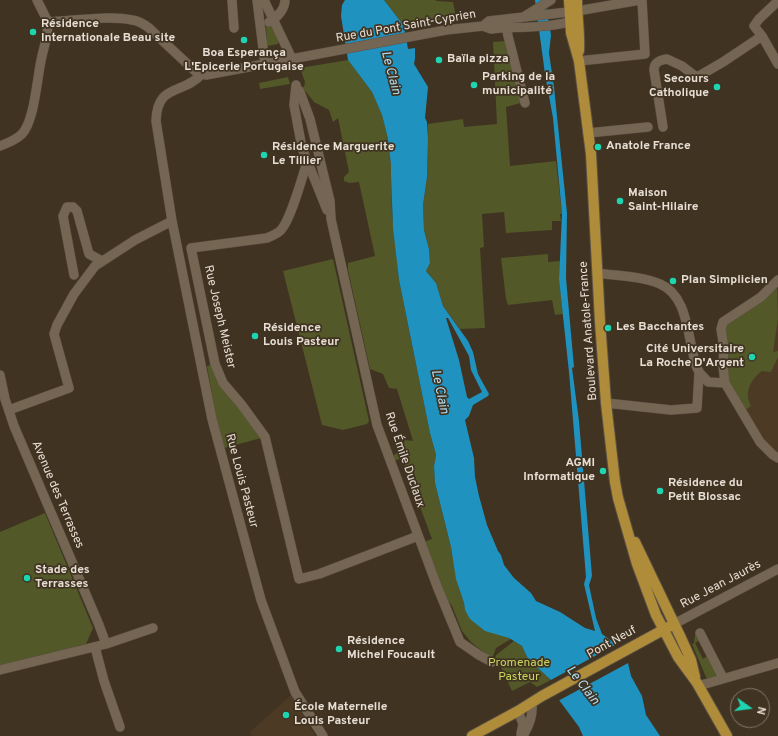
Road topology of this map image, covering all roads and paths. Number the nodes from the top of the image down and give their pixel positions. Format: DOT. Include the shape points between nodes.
graph roads {
  1 [pos="37,0"];
  2 [pos="232,0"];
  3 [pos="257,0"];
  4 [pos="264,0"];
  5 [pos="285,0"];
  6 [pos="569,0"];
  7 [pos="578,0"];
  8 [pos="641,0"];
  9 [pos="778,0"];
  10 [pos="549,2"];
  11 [pos="574,16"];
  12 [pos="259,20"];
  13 [pos="273,20"];
  14 [pos="48,22"];
  15 [pos="522,22"];
  16 [pos="507,24"];
  17 [pos="234,28"];
  18 [pos="762,36"];
  19 [pos="292,59"];
  20 [pos="579,62"];
  21 [pos="266,64"];
  22 [pos="778,64"];
  23 [pos="202,74"];
  24 [pos="525,103"];
  25 [pos="648,126"];
  26 [pos="663,127"];
  27 [pos="588,133"];
  28 [pos="0,146"];
  29 [pos="307,162"];
  30 [pos="331,219"];
  31 [pos="172,220"];
  32 [pos="99,264"];
  33 [pos="597,273"];
  34 [pos="74,275"];
  35 [pos="778,280"];
  36 [pos="699,373"];
  37 [pos="0,375"];
  38 [pos="725,383"];
  39 [pos="606,403"];
  40 [pos="8,410"];
  41 [pos="778,458"];
  42 [pos="626,525"];
  43 [pos="418,536"];
  44 [pos="778,568"];
  45 [pos="674,624"];
  46 [pos="153,628"];
  47 [pos="664,630"];
  48 [pos="700,633"];
  49 [pos="106,644"];
  50 [pos="95,647"];
  51 [pos="492,662"];
  52 [pos="778,663"];
  53 [pos="0,670"];
  54 [pos="722,678"];
  55 [pos="698,684"];
  56 [pos="532,702"];
  57 [pos="518,711"];
  58 [pos="120,727"];
  59 [pos="323,736"];
  60 [pos="472,736"];
  61 [pos="522,736"];
  62 [pos="727,736"];
  1 -- 14 [label="street"];
  2 -- 17 [label="street"];
  3 -- 12 [label="street"];
  4 -- 13 [label="street"];
  5 -- 13 [label="street" via="285,5"];
  6 -- 11 [label="main road"];
  7 -- 11 [label="main road"];
  8 -- 11 [label="street"];
  8 -- 20 [label="street" via="645,54"];
  9 -- 18 [label="street" via="755,23 754,26"];
  10 -- 15 [label="street"];
  11 -- 15 [label="street" via="555,14"];
  11 -- 15 [label="street, Rue du Pont Saint-Cyprien" via="556,24"];
  11 -- 20 [label="main road, Boulevard Anatole-France" via="571,33"];
  12 -- 13 [label="street"];
  12 -- 21 [label="street"];
  13 -- 19 [label="street"];
  14 -- 23 [label="street" via="115,18 142,23 195,71"];
  14 -- 28 [label="street" via="48,34 27,126 21,135"];
  15 -- 16 [label="street, Rue du Pont Saint-Cyprien"];
  16 -- 19 [label="street, Rue du Pont Saint-Cyprien" via="489,21 487,27 446,30"];
  16 -- 24 [label="street"];
  18 -- 22 [label="street"];
  18 -- 26 [label="street" via="699,76 667,59 657,62 654,70"];
  19 -- 21 [label="street, Rue du Pont Saint-Cyprien"];
  20 -- 27 [label="main road, Boulevard Anatole-France"];
  21 -- 23 [label="street, Rue du Pont Saint-Cyprien" via="210,75"];
  23 -- 31 [label="street, Rue Louis Pasteur" via="196,80 166,94 156,112"];
  25 -- 27 [label="street"];
  27 -- 33 [label="main road, Boulevard Anatole-France"];
  29 -- 30 [label="street, Rue Émile Duclaux"];
  29 -- 30 [label="street, Rue Émile Duclaux" via="299,138 295,111 296,86 310,119 330,201"];
  29 -- 43 [label="street, Rue Joseph Meister" via="287,220 275,235 191,248 215,364 224,383 265,437 298,579 319,574"];
  30 -- 43 [label="street, Rue Émile Duclaux" via="377,425"];
  31 -- 32 [label="street"];
  31 -- 59 [label="street, Rue Louis Pasteur" via="212,419 261,600 295,692"];
  32 -- 34 [label="street" via="89,254 77,211 73,207 67,207 63,216"];
  32 -- 40 [label="street" via="71,299 54,334 68,388"];
  33 -- 36 [label="street" via="645,280 662,285 674,295 683,310"];
  33 -- 39 [label="main road, Boulevard Anatole-France"];
  35 -- 38 [label="street" via="760,297 723,322 721,329"];
  36 -- 38 [label="street" via="708,382"];
  36 -- 39 [label="street" via="697,408 671,410"];
  37 -- 40 [label="street, Avenue des Terrasses"];
  38 -- 41 [label="street" via="759,440"];
  39 -- 42 [label="main road, Boulevard Anatole-France" via="615,482"];
  40 -- 49 [label="street, Avenue des Terrasses"];
  42 -- 45 [label="main road, Boulevard Anatole-France"];
  42 -- 47 [label="main road, Boulevard Anatole-France" via="637,564"];
  43 -- 51 [label="street, Rue Émile Duclaux" via="460,642"];
  44 -- 45 [label="street, Rue Jean Jaurès"];
  45 -- 47 [label="main road, Pont Neuf"];
  45 -- 55 [label="main road, Boulevard Anatole-France" via="691,660"];
  46 -- 49 [label="street"];
  47 -- 55 [label="main road, Boulevard Anatole-France" via="678,657"];
  47 -- 56 [label="main road, Pont Neuf"];
  48 -- 54 [label="street"];
  49 -- 50 [label="street"];
  50 -- 53 [label="street"];
  50 -- 58 [label="street"];
  52 -- 54 [label="street"];
  54 -- 55 [label="street"];
  55 -- 62 [label="main road"];
  56 -- 57 [label="main road, Pont Neuf"];
  56 -- 61 [label="street" via="532,718"];
  57 -- 60 [label="main road, Pont Neuf"];
  57 -- 61 [label="street" via="523,724"];
}
